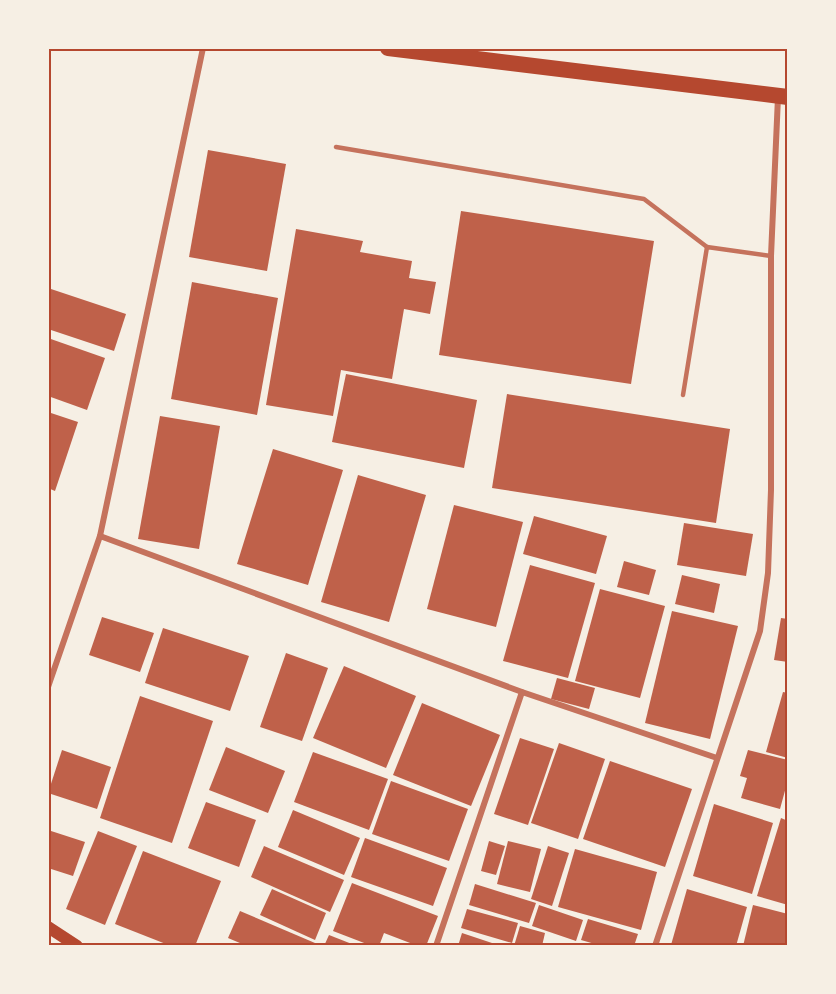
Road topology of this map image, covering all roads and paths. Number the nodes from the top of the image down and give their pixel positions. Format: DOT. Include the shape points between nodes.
graph roads {
  1 [pos="203,48"];
  2 [pos="388,48"];
  3 [pos="783,97"];
  4 [pos="336,147"];
  5 [pos="707,247"];
  6 [pos="771,256"];
  7 [pos="683,395"];
  8 [pos="99,536"];
  9 [pos="48,687"];
  10 [pos="522,692"];
  11 [pos="717,758"];
  12 [pos="48,927"];
  13 [pos="77,946"];
  14 [pos="436,946"];
  15 [pos="655,946"];
  1 -- 8 [label="street"];
  2 -- 3 [label="highway"];
  3 -- 6 [label="street"];
  4 -- 5 [label="lane" via="644,199"];
  5 -- 6 [label="lane"];
  5 -- 7 [label="lane"];
  6 -- 11 [label="street" via="768,573 760,631"];
  8 -- 9 [label="street"];
  8 -- 10 [label="street"];
  10 -- 11 [label="street"];
  10 -- 14 [label="street"];
  11 -- 15 [label="street"];
  12 -- 13 [label="main road"];
}
